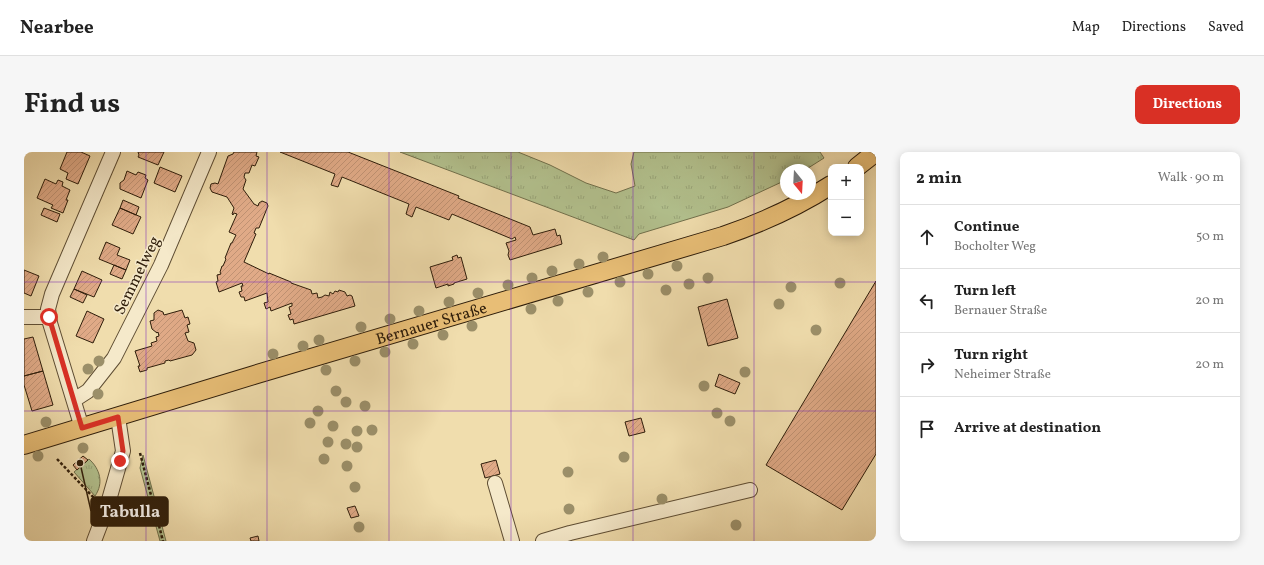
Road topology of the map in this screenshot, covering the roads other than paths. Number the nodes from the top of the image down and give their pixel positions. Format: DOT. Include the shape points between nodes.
graph roads {
  1 [pos="113,152"];
  2 [pos="209,152"];
  3 [pos="876,152"];
  4 [pos="861,164"];
  5 [pos="828,187"];
  6 [pos="24,316"];
  7 [pos="49,317"];
  8 [pos="74,400"];
  9 [pos="118,417"];
  10 [pos="82,428"];
  11 [pos="24,445"];
  12 [pos="495,483"];
  13 [pos="750,490"];
  14 [pos="94,541"];
  15 [pos="512,541"];
  16 [pos="543,541"];
  1 -- 7 [label="street" via="52,294 48,309"];
  2 -- 8 [label="street, Semmelweg" via="161,265 114,358 88,391"];
  3 -- 4 [label="main road"];
  5 -- 9 [label="main road, Bernauer Straße" via="772,218 723,236"];
  6 -- 7 [label="street"];
  7 -- 8 [label="street"];
  8 -- 10 [label="street"];
  9 -- 10 [label="main road, Bernauer Straße"];
  9 -- 14 [label="street" via="123,451"];
  10 -- 11 [label="main road, Bernauer Straße"];
  12 -- 15 [label="street"];
  13 -- 16 [label="street"];
}
